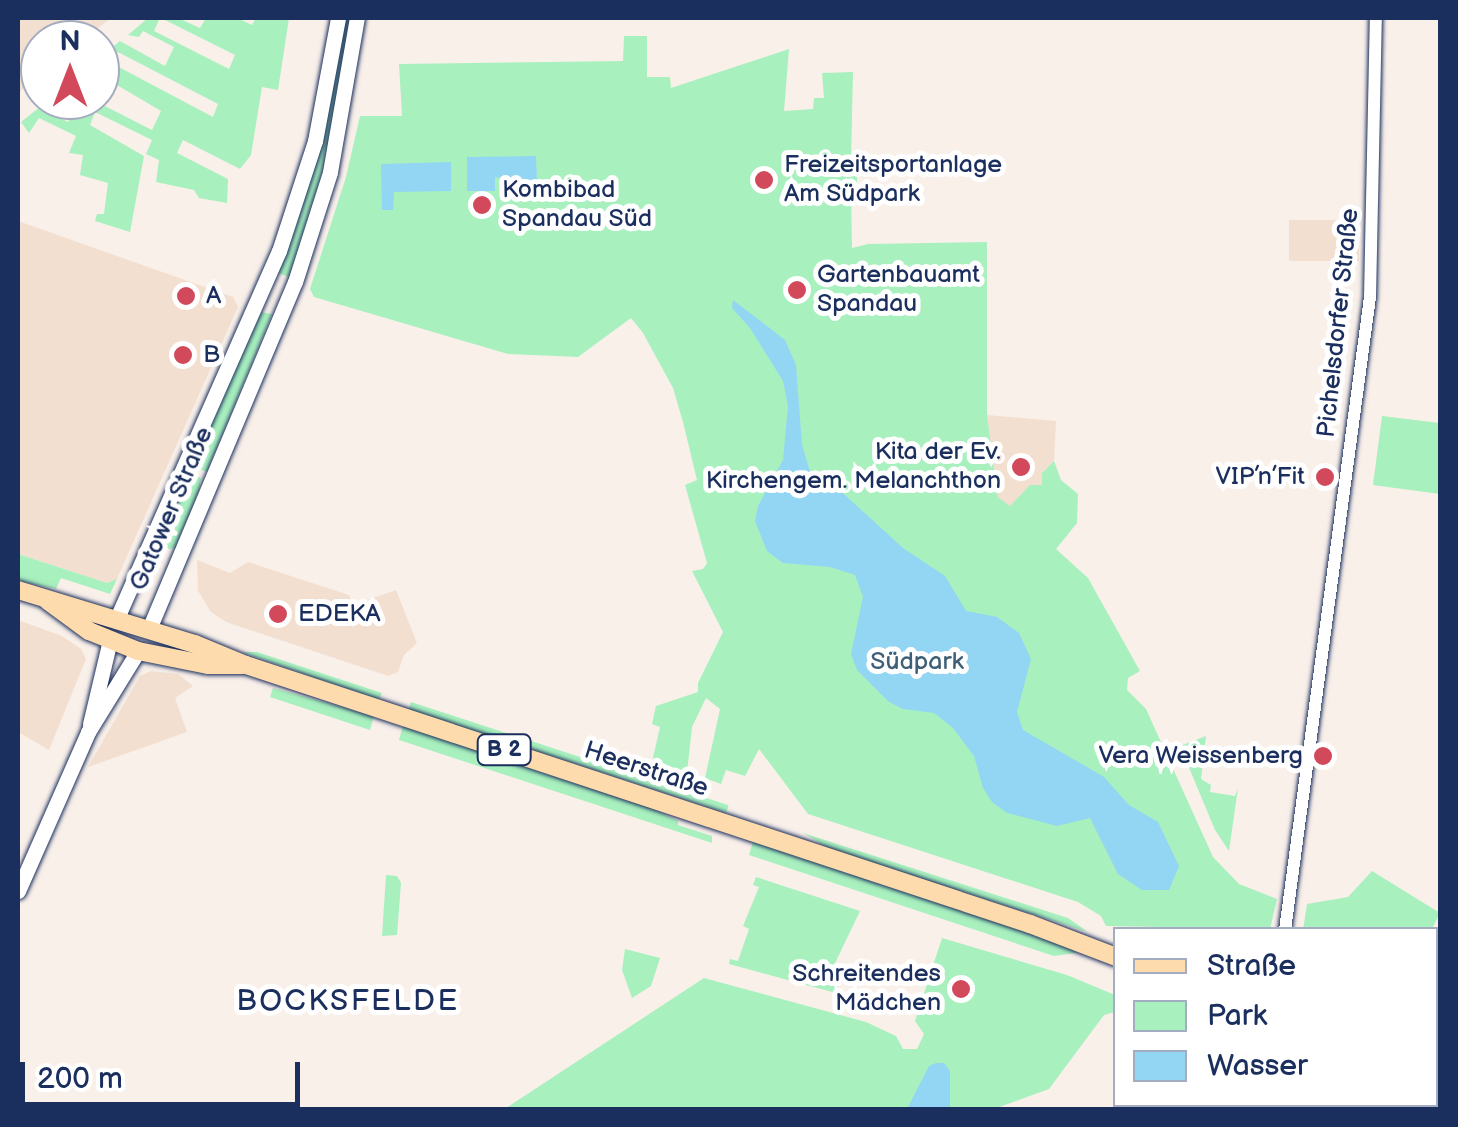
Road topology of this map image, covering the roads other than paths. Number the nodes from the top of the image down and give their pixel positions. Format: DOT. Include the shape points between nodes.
graph roads {
  1 [pos="338,18"];
  2 [pos="357,18"];
  3 [pos="1376,18"];
  4 [pos="264,290"];
  5 [pos="289,298"];
  6 [pos="18,590"];
  7 [pos="43,598"];
  8 [pos="117,618"];
  9 [pos="149,628"];
  10 [pos="110,640"];
  11 [pos="138,651"];
  12 [pos="246,665"];
  13 [pos="88,732"];
  14 [pos="18,891"];
  15 [pos="1030,924"];
  16 [pos="1285,927"];
  17 [pos="1113,945"];
  18 [pos="1113,956"];
  1 -- 4 [label="main road, Gatower Straße" via="314,141"];
  2 -- 5 [label="main road, Gatower Straße" via="330,172"];
  3 -- 16 [label="street, Pichelsdorfer Straße" via="1370,297"];
  4 -- 5 [label="main road"];
  4 -- 8 [label="main road, Gatower Straße"];
  5 -- 9 [label="main road, Gatower Straße"];
  6 -- 7 [label="main road, Heerstraße / B 2"];
  7 -- 8 [label="main road, Heerstraße / B 2"];
  7 -- 10 [label="main road, Heerstraße / B 2"];
  8 -- 9 [label="main road, Heerstraße / B 2"];
  8 -- 10 [label="main road, Gatower Straße"];
  9 -- 11 [label="main road, Gatower Straße"];
  9 -- 12 [label="main road, Heerstraße / B 2"];
  10 -- 11 [label="main road, Heerstraße / B 2"];
  10 -- 13 [label="main road, Gatower Straße"];
  11 -- 12 [label="main road, Heerstraße / B 2" via="208,666"];
  11 -- 13 [label="main road, Gatower Straße"];
  12 -- 15 [label="main road, Heerstraße / B 2"];
  13 -- 14 [label="main road, Gatower Straße"];
  15 -- 17 [label="main road, Heerstraße / B 2"];
  15 -- 18 [label="main road, Heerstraße / B 2"];
}
